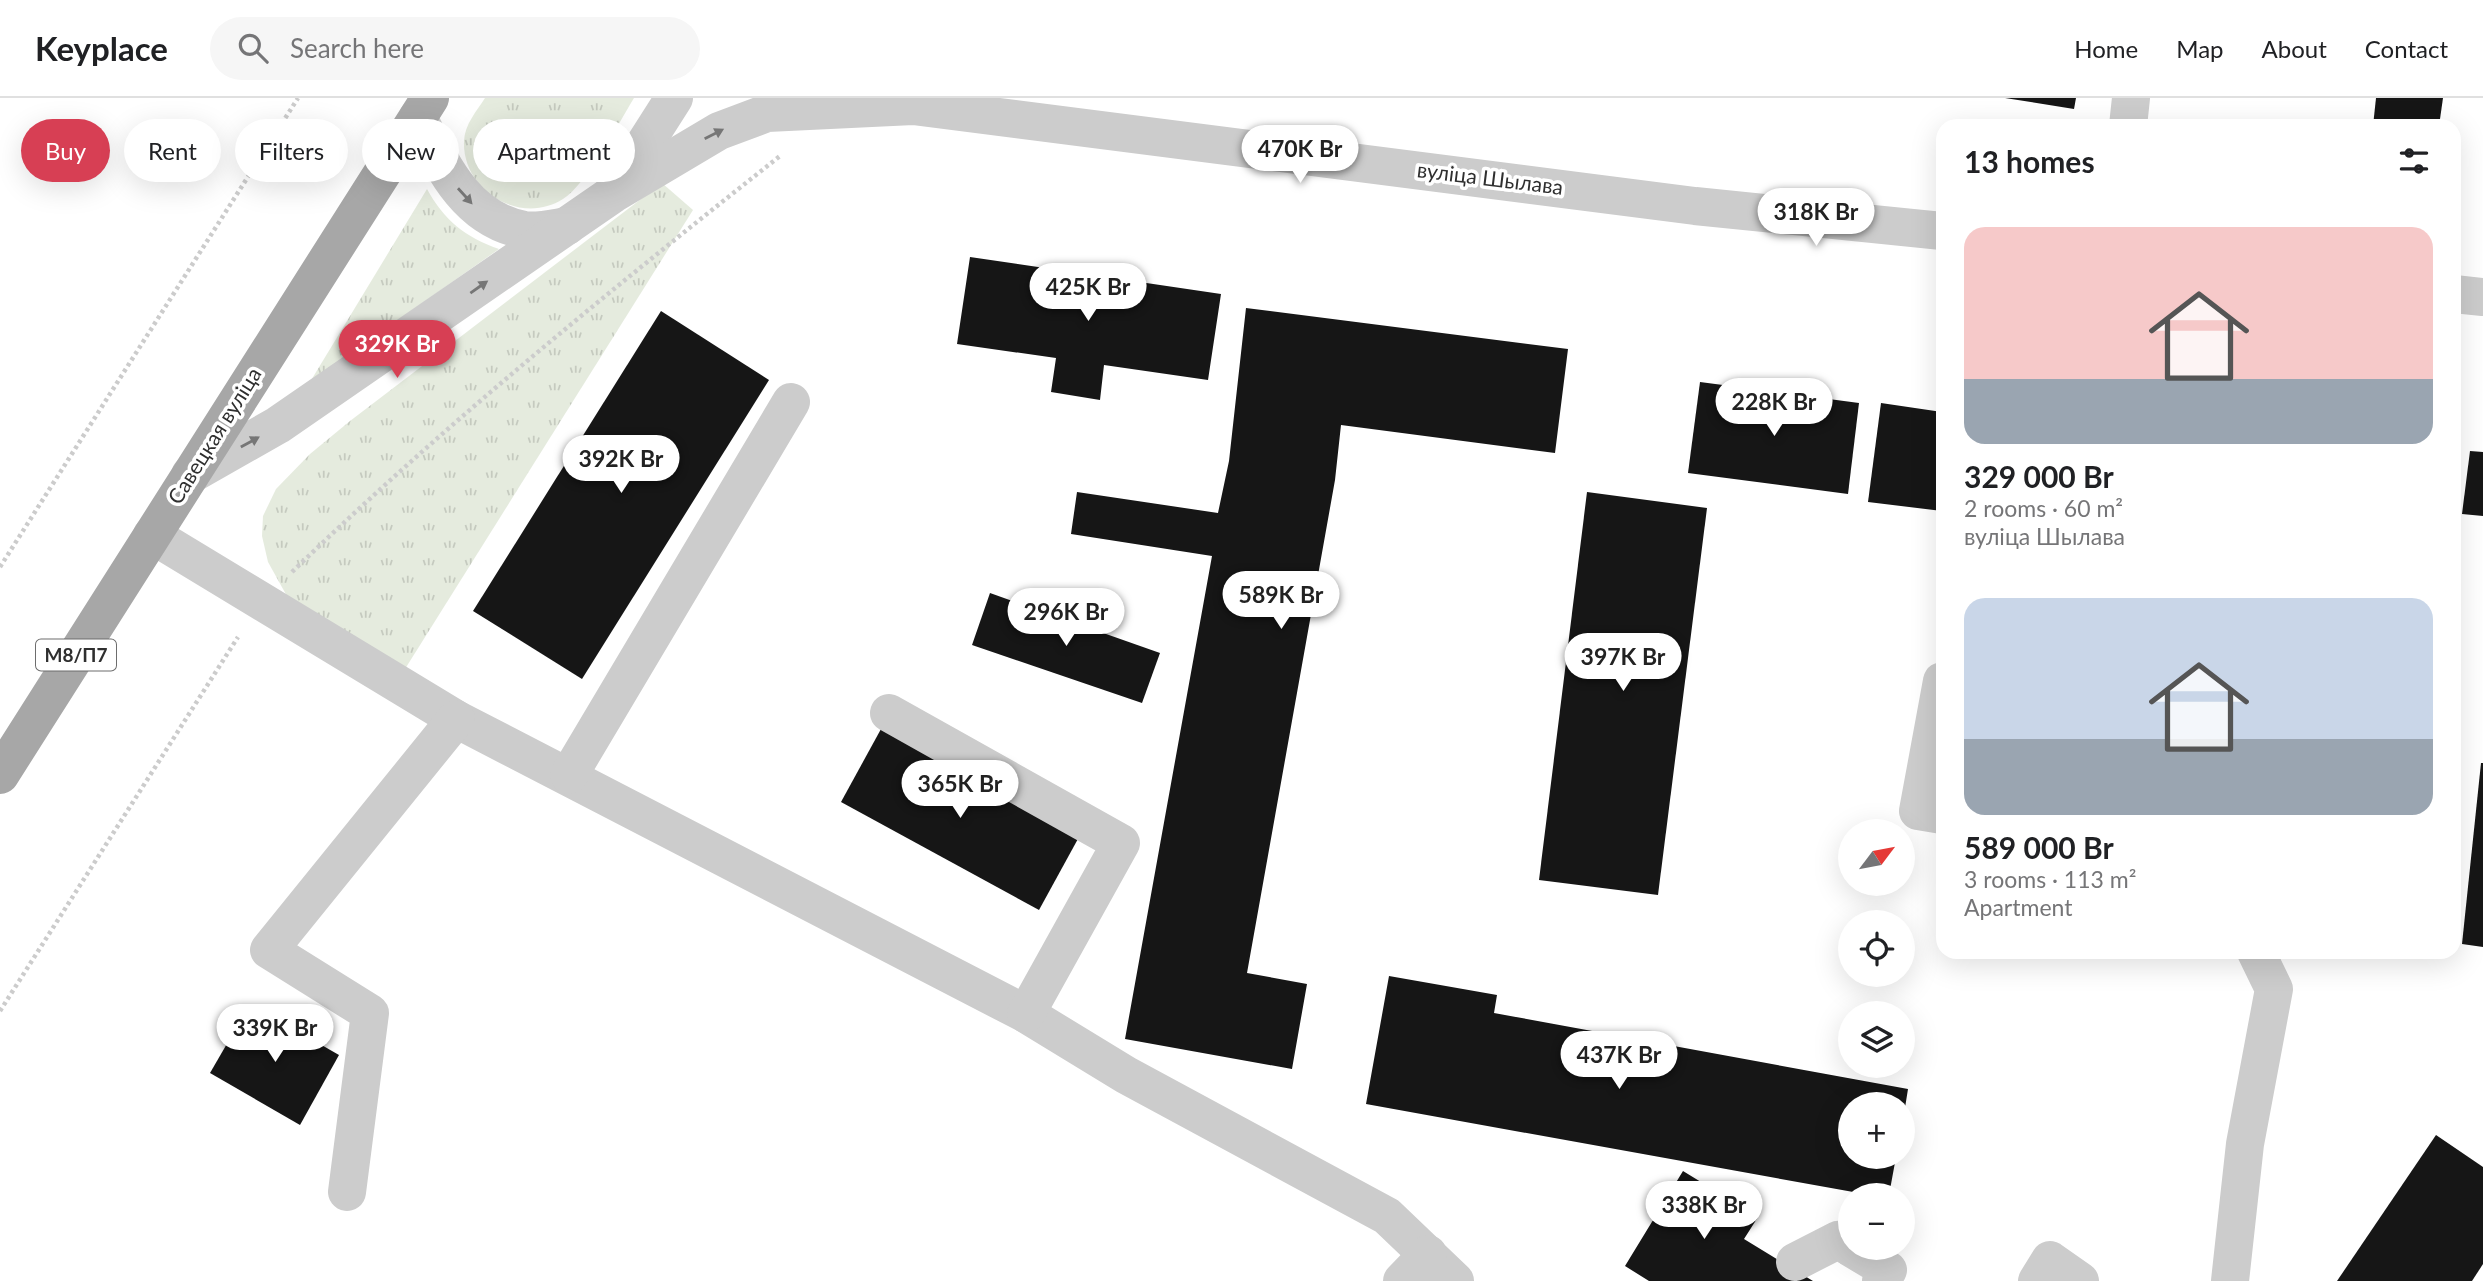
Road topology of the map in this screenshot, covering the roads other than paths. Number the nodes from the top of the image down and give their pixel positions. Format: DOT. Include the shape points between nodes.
graph roads {
  1 [pos="674,98"];
  2 [pos="2131,98"];
  3 [pos="905,102"];
  4 [pos="424,108"];
  5 [pos="2129,119"];
  6 [pos="613,194"];
  7 [pos="567,226"];
  8 [pos="1936,230"];
  9 [pos="2461,294"];
  10 [pos="2483,297"];
  11 [pos="791,402"];
  12 [pos="190,475"];
  13 [pos="152,536"];
  14 [pos="889,713"];
  15 [pos="1936,714"];
  16 [pos="456,719"];
  17 [pos="0,775"];
  18 [pos="569,775"];
  19 [pos="1936,814"];
  20 [pos="2259,959"];
  21 [pos="1026,1014"];
  22 [pos="347,1192"];
  23 [pos="1838,1240"];
  24 [pos="1428,1254"];
  25 [pos="1872,1260"];
  26 [pos="1795,1262"];
  27 [pos="1402,1281"];
  28 [pos="1455,1281"];
  29 [pos="1881,1281"];
  30 [pos="2037,1281"];
  31 [pos="2080,1281"];
  32 [pos="2230,1281"];
  1 -- 6 [label="street, вуліца Шылава"];
  2 -- 5 [label="street"];
  6 -- 3 [label="street, вуліца Шылава, one-way" via="719,131 767,113"];
  3 -- 8 [label="street, вуліца Шылава" via="1695,205"];
  4 -- 7 [label="street, вуліца Шылава, one-way" via="441,164 464,197 486,217 525,230"];
  4 -- 12 [label="main road, Савецкая вуліца / М8/П7"];
  6 -- 7 [label="street, вуліца Шылава"];
  12 -- 7 [label="street, вуліца Шылава, one-way" via="278,425"];
  9 -- 10 [label="street"];
  11 -- 18 [label="street"];
  12 -- 13 [label="main road, Савецкая вуліца / М8/П7"];
  13 -- 16 [label="street"];
  13 -- 17 [label="main road, Савецкая вуліца / М8/П7"];
  14 -- 21 [label="street" via="1121,842"];
  15 -- 19 [label="street" via="1918,811"];
  16 -- 18 [label="street"];
  16 -- 22 [label="street" via="269,950 370,1013"];
  18 -- 21 [label="street"];
  20 -- 32 [label="street" via="2274,989 2245,1144"];
  21 -- 24 [label="street" via="1175,1102 1387,1216"];
  23 -- 26 [label="street"];
  24 -- 27 [label="street"];
  24 -- 28 [label="street"];
  25 -- 29 [label="street" via="1888,1269"];
  30 -- 31 [label="street" via="2050,1260"];
}
